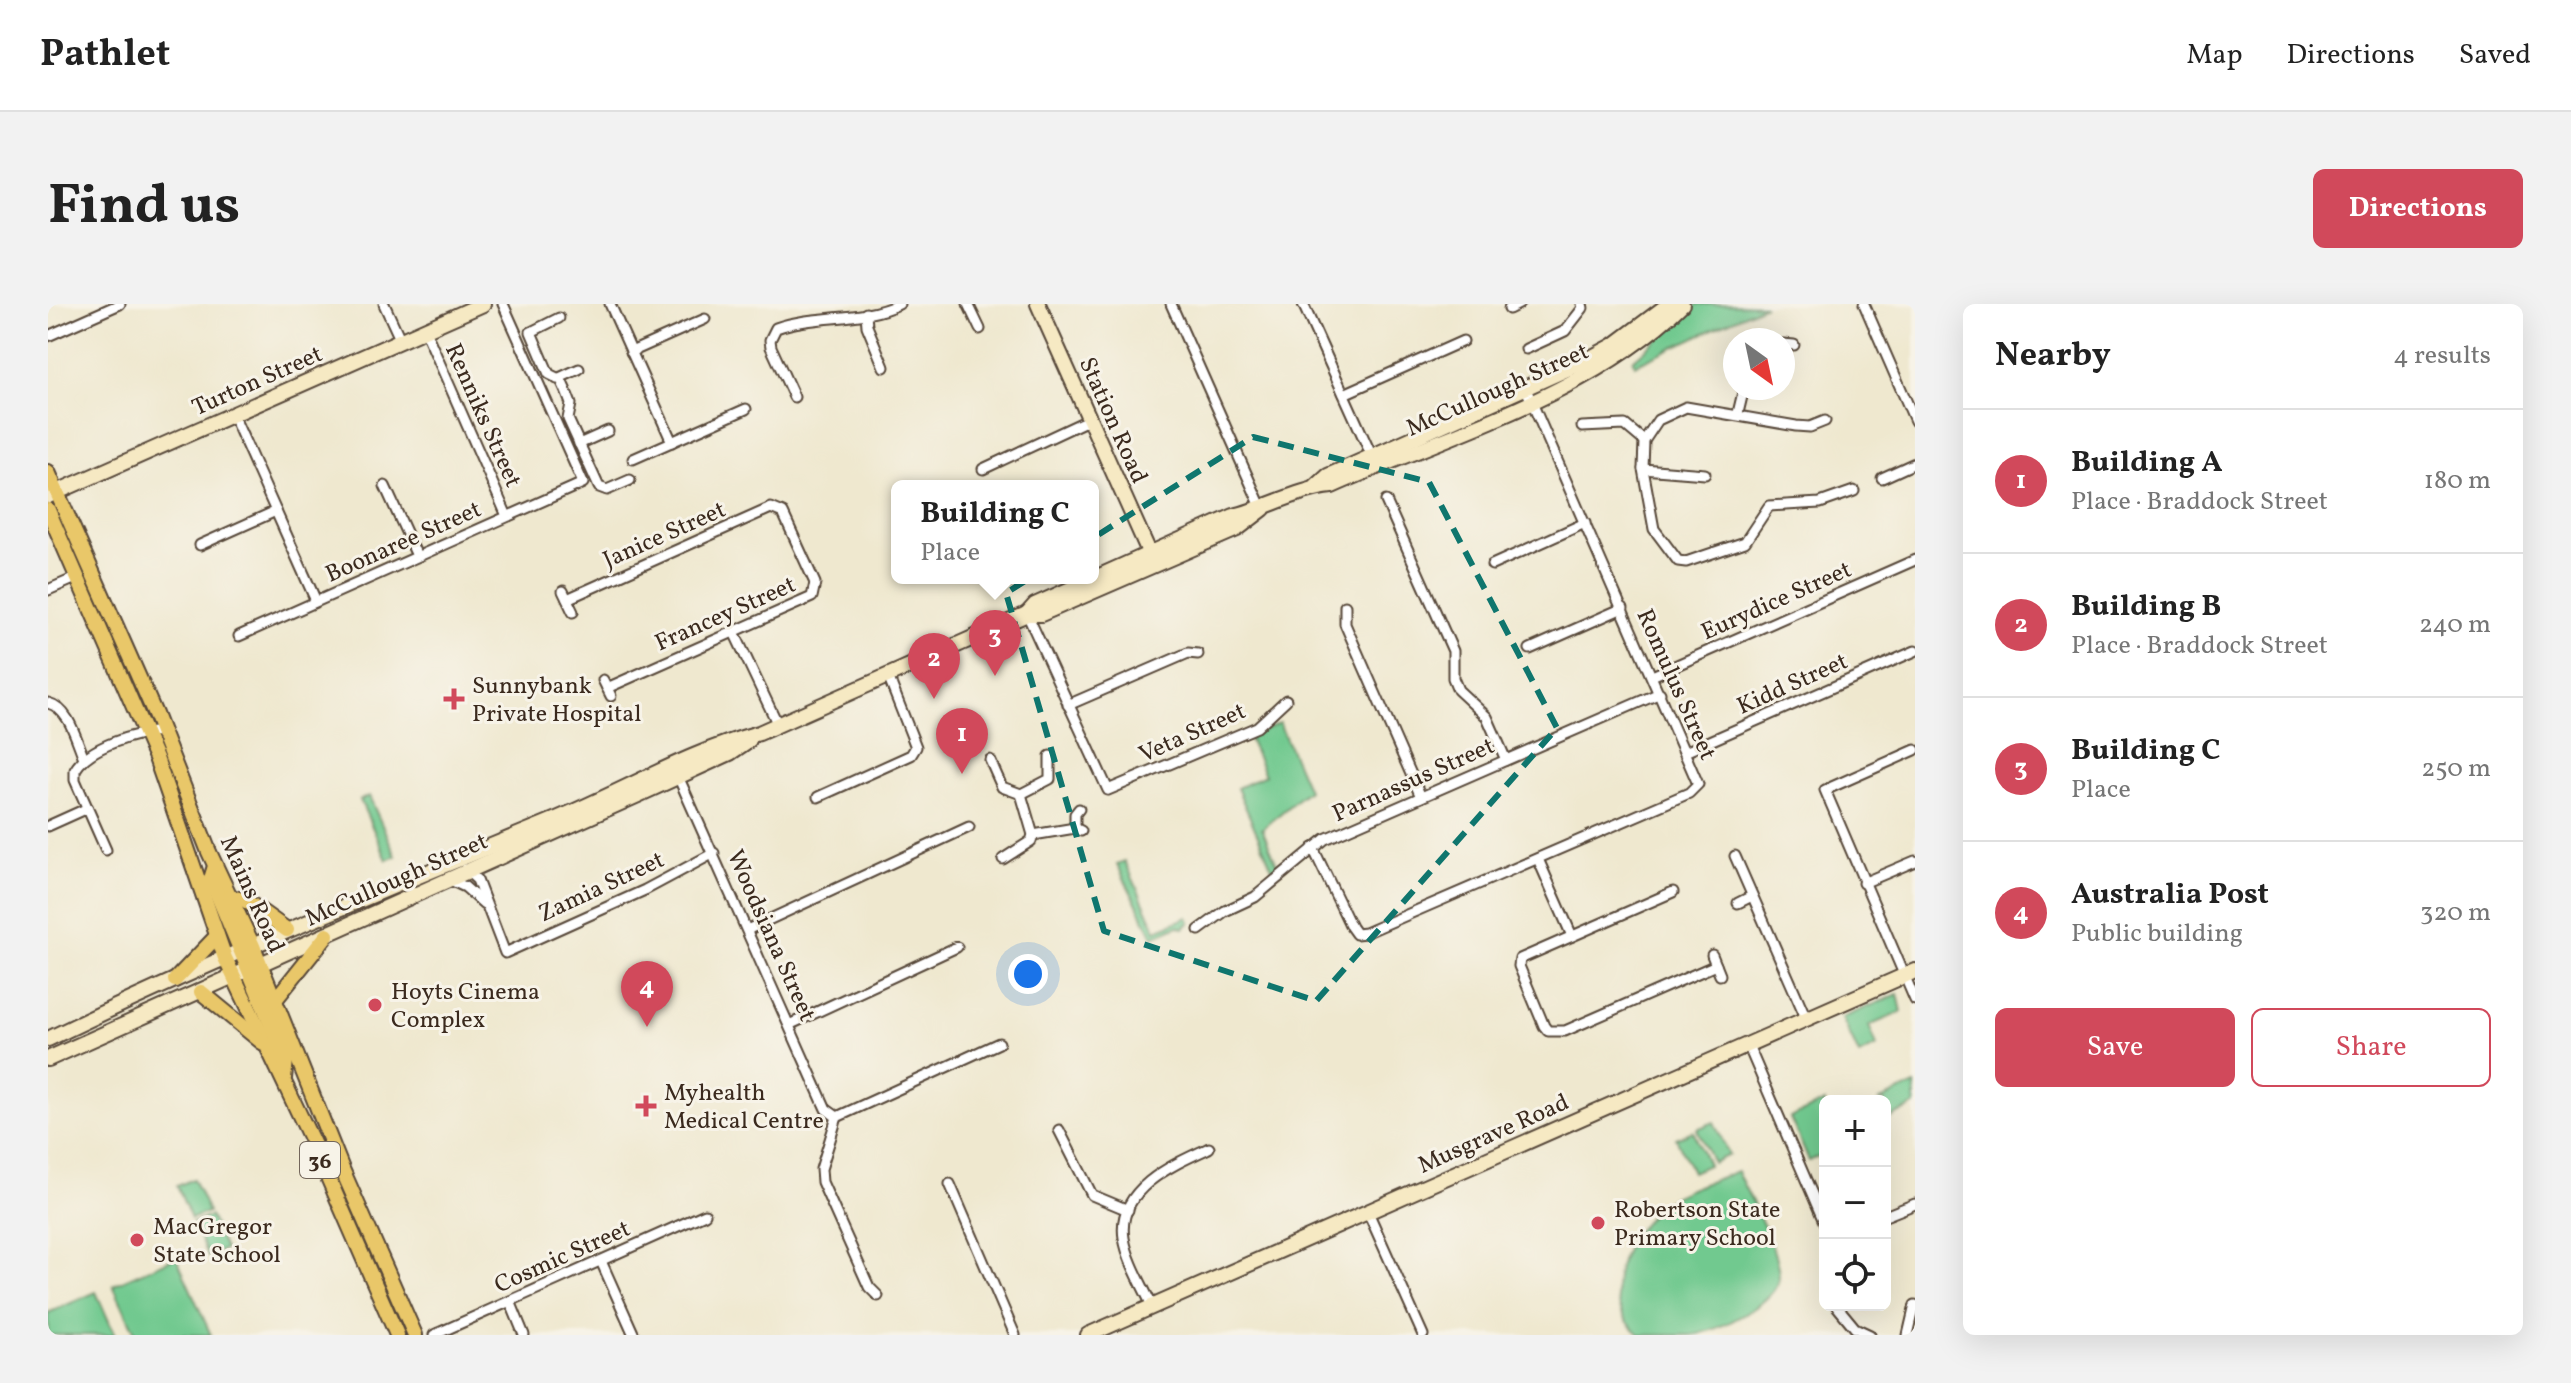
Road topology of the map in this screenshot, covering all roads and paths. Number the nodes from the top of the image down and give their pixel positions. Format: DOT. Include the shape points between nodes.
graph roads {
  1 [pos="384,304"];
  2 [pos="483,304"];
  3 [pos="503,304"];
  4 [pos="610,304"];
  5 [pos="818,304"];
  6 [pos="899,304"];
  7 [pos="968,304"];
  8 [pos="1038,304"];
  9 [pos="1171,304"];
  10 [pos="1303,304"];
  11 [pos="1519,304"];
  12 [pos="1582,304"];
  13 [pos="1669,304"];
  14 [pos="1682,304"];
  15 [pos="1864,304"];
  16 [pos="116,305"];
  17 [pos="1509,309"];
  18 [pos="866,313"];
  19 [pos="823,317"];
  20 [pos="559,318"];
  21 [pos="705,319"];
  22 [pos="980,329"];
  23 [pos="425,330"];
  24 [pos="48,336"];
  25 [pos="401,341"];
  26 [pos="1463,341"];
  27 [pos="1526,349"];
  28 [pos="631,352"];
  29 [pos="884,367"];
  30 [pos="579,369"];
  31 [pos="557,379"];
  32 [pos="1344,394"];
  33 [pos="1528,395"];
  34 [pos="794,397"];
  35 [pos="1741,400"];
  36 [pos="746,409"];
  37 [pos="1738,413"];
  38 [pos="233,415"];
  39 [pos="1090,419"];
  40 [pos="1825,421"];
  41 [pos="1915,421"];
  42 [pos="1582,427"];
  43 [pos="608,431"];
  44 [pos="1644,441"];
  45 [pos="672,442"];
  46 [pos="579,444"];
  47 [pos="633,459"];
  48 [pos="1374,461"];
  49 [pos="1915,463"];
  50 [pos="983,469"];
  51 [pos="1643,469"];
  52 [pos="48,472"];
  53 [pos="1705,474"];
  54 [pos="1882,478"];
  55 [pos="630,480"];
  56 [pos="385,486"];
  57 [pos="1854,491"];
  58 [pos="53,494"];
  59 [pos="1386,501"];
  60 [pos="778,509"];
  61 [pos="1263,509"];
  62 [pos="48,510"];
  63 [pos="276,511"];
  64 [pos="507,516"];
  65 [pos="1585,523"];
  66 [pos="200,545"];
  67 [pos="417,556"];
  68 [pos="1152,559"];
  69 [pos="1915,560"];
  70 [pos="1492,565"];
  71 [pos="78,577"];
  72 [pos="1099,580"];
  73 [pos="1088,584"];
  74 [pos="48,590"];
  75 [pos="316,601"];
  76 [pos="1345,606"];
  77 [pos="1623,608"];
  78 [pos="573,612"];
  79 [pos="1027,614"];
  80 [pos="734,632"];
  81 [pos="239,636"];
  82 [pos="1530,649"];
  83 [pos="1915,651"];
  84 [pos="1198,654"];
  85 [pos="888,676"];
  86 [pos="1652,676"];
  87 [pos="607,688"];
  88 [pos="1660,693"];
  89 [pos="1286,700"];
  90 [pos="48,703"];
  91 [pos="1068,705"];
  92 [pos="778,725"];
  93 [pos="162,731"];
  94 [pos="145,732"];
  95 [pos="1915,750"];
  96 [pos="1685,752"];
  97 [pos="1050,756"];
  98 [pos="84,758"];
  99 [pos="990,760"];
  100 [pos="1506,760"];
  101 [pos="676,771"];
  102 [pos="1021,794"];
  103 [pos="818,797"];
  104 [pos="1421,797"];
  105 [pos="88,808"];
  106 [pos="1079,809"];
  107 [pos="48,826"];
  108 [pos="969,827"];
  109 [pos="1033,835"];
  110 [pos="1313,848"];
  111 [pos="106,850"];
  112 [pos="714,853"];
  113 [pos="1735,856"];
  114 [pos="1003,859"];
  115 [pos="1538,859"];
  116 [pos="1915,861"];
  117 [pos="215,866"];
  118 [pos="427,869"];
  119 [pos="468,870"];
  120 [pos="448,879"];
  121 [pos="1863,883"];
  122 [pos="1673,892"];
  123 [pos="230,897"];
  124 [pos="1750,897"];
  125 [pos="1738,903"];
  126 [pos="484,904"];
  127 [pos="749,929"];
  128 [pos="287,930"];
  129 [pos="1199,930"];
  130 [pos="327,935"];
  131 [pos="217,936"];
  132 [pos="1572,936"];
  133 [pos="253,946"];
  134 [pos="957,947"];
  135 [pos="232,955"];
  136 [pos="247,971"];
  137 [pos="1910,974"];
  138 [pos="1720,975"];
  139 [pos="175,980"];
  140 [pos="201,992"];
  141 [pos="275,1000"];
  142 [pos="1915,1000"];
  143 [pos="1807,1020"];
  144 [pos="791,1024"];
  145 [pos="48,1039"];
  146 [pos="999,1043"];
  147 [pos="266,1045"];
  148 [pos="1748,1045"];
  149 [pos="48,1059"];
  150 [pos="283,1080"];
  151 [pos="837,1117"];
  152 [pos="1059,1130"];
  153 [pos="1209,1148"];
  154 [pos="950,1184"];
  155 [pos="1915,1204"];
  156 [pos="1128,1210"];
  157 [pos="1819,1210"];
  158 [pos="1368,1212"];
  159 [pos="705,1214"];
  160 [pos="1891,1214"];
  161 [pos="601,1261"];
  162 [pos="878,1296"];
  163 [pos="510,1301"];
  164 [pos="1915,1305"];
  165 [pos="1153,1308"];
  166 [pos="1841,1311"];
  167 [pos="397,1335"];
  168 [pos="415,1335"];
  169 [pos="434,1335"];
  170 [pos="524,1335"];
  171 [pos="634,1335"];
  172 [pos="1015,1335"];
  173 [pos="1088,1335"];
  174 [pos="1423,1335"];
  175 [pos="1870,1335"];
  176 [pos="1908,1335"];
  1 -- 25 [label="street"];
  2 -- 23 [label="main road, Turton Street"];
  3 -- 64 [label="street, Boonaree Street" via="583,483"];
  4 -- 28 [label="street"];
  5 -- 19 [label="street"];
  6 -- 18 [label="street"];
  7 -- 22 [label="street"];
  8 -- 39 [label="main road, Station Road"];
  9 -- 61 [label="street"];
  10 -- 32 [label="street"];
  11 -- 17 [label="street"];
  12 -- 27 [label="street" via="1565,331"];
  13 -- 33 [label="main road, McCullough Street" via="1613,346"];
  14 -- 33 [label="main road, McCullough Street" via="1626,352"];
  15 -- 41 [label="street"];
  16 -- 24 [label="street"];
  18 -- 19 [label="street"];
  18 -- 29 [label="street"];
  19 -- 34 [label="street" via="786,325 772,334 771,347"];
  20 -- 31 [label="street" via="531,332 549,374"];
  21 -- 28 [label="street"];
  23 -- 25 [label="main road, Turton Street"];
  23 -- 64 [label="street, Renniks Street"];
  25 -- 38 [label="main road, Turton Street"];
  26 -- 32 [label="street"];
  28 -- 45 [label="street"];
  30 -- 31 [label="street"];
  31 -- 46 [label="street" via="571,404 568,419"];
  32 -- 48 [label="street"];
  33 -- 48 [label="main road, McCullough Street"];
  33 -- 65 [label="street, Romulus Street"];
  35 -- 37 [label="street"];
  36 -- 45 [label="street"];
  37 -- 40 [label="street" via="1810,427"];
  37 -- 44 [label="street" via="1686,407 1658,420"];
  38 -- 58 [label="main road, Turton Street"];
  38 -- 63 [label="street"];
  39 -- 50 [label="street"];
  39 -- 68 [label="main road, Station Road"];
  42 -- 44 [label="street" via="1625,425"];
  43 -- 46 [label="street"];
  44 -- 51 [label="street"];
  45 -- 47 [label="street"];
  46 -- 55 [label="street" via="599,487 607,490"];
  48 -- 61 [label="main road, McCullough Street" via="1328,476 1316,487"];
  49 -- 54 [label="street"];
  51 -- 53 [label="street"];
  51 -- 57 [label="street" via="1654,529 1678,561 1686,562 1745,542 1769,506 1820,503"];
  52 -- 58 [label="main road, Mains Road / 36"];
  56 -- 67 [label="street"];
  58 -- 93 [label="main road, Mains Road / 36"];
  59 -- 100 [label="street" via="1453,651 1458,690 1487,717"];
  60 -- 78 [label="street, Janice Street" via="565,595"];
  60 -- 80 [label="street, Francey Street" via="815,583 815,593"];
  61 -- 68 [label="main road, McCullough Street" via="1237,529"];
  62 -- 71 [label="main road, Mains Road"];
  63 -- 66 [label="street"];
  63 -- 75 [label="street"];
  64 -- 67 [label="street, Boonaree Street"];
  65 -- 70 [label="street"];
  65 -- 77 [label="street, Romulus Street"];
  67 -- 75 [label="street, Boonaree Street"];
  68 -- 72 [label="main road, McCullough Street"];
  69 -- 86 [label="street, Eurydice Street"];
  71 -- 74 [label="street"];
  71 -- 94 [label="main road, Mains Road"];
  73 -- 79 [label="main road, McCullough Street" via="1035,605"];
  75 -- 81 [label="street, Boonaree Street"];
  76 -- 104 [label="street" via="1345,624"];
  77 -- 82 [label="street"];
  77 -- 86 [label="street, Romulus Street"];
  79 -- 85 [label="main road, McCullough Street"];
  79 -- 91 [label="street"];
  80 -- 87 [label="street, Francey Street"];
  80 -- 92 [label="street"];
  83 -- 96 [label="street, Kidd Street"];
  84 -- 91 [label="street" via="1188,653"];
  85 -- 92 [label="main road, McCullough Street"];
  85 -- 103 [label="street" via="916,747 911,755"];
  86 -- 88 [label="street, Romulus Street"];
  88 -- 96 [label="street, Romulus Street"];
  88 -- 100 [label="street, Parnassus Street"];
  89 -- 91 [label="street, Veta Street" via="1257,727 1108,790"];
  90 -- 98 [label="street" via="65,714"];
  92 -- 101 [label="main road, McCullough Street" via="730,753"];
  93 -- 94 [label="street"];
  93 -- 117 [label="main road, Mains Road / 36"];
  94 -- 98 [label="street"];
  94 -- 131 [label="main road, Mains Road"];
  95 -- 121 [label="street" via="1825,790"];
  96 -- 115 [label="street, Romulus Street" via="1698,784 1689,793"];
  97 -- 102 [label="street" via="1050,779"];
  98 -- 105 [label="street" via="74,773"];
  99 -- 102 [label="street" via="1002,787"];
  100 -- 104 [label="street, Parnassus Street"];
  101 -- 112 [label="street, Woodsiana Street"];
  101 -- 118 [label="main road, McCullough Street"];
  101 -- 119 [label="main road, McCullough Street"];
  102 -- 109 [label="street"];
  104 -- 110 [label="street, Parnassus Street"];
  105 -- 107 [label="street"];
  105 -- 111 [label="street"];
  106 -- 109 [label="street" via="1078,830"];
  108 -- 127 [label="street"];
  109 -- 114 [label="street"];
  110 -- 115 [label="street, Romulus Street" via="1356,934"];
  110 -- 129 [label="street, Parnassus Street" via="1255,897"];
  112 -- 126 [label="street, Zamia Street" via="505,953"];
  112 -- 127 [label="street, Woodsiana Street"];
  113 -- 124 [label="street"];
  115 -- 132 [label="street"];
  116 -- 121 [label="street"];
  117 -- 123 [label="main road, Mains Road / 36"];
  117 -- 135 [label="main road" via="211,879"];
  118 -- 119 [label="street"];
  118 -- 128 [label="main road, McCullough Street"];
  119 -- 120 [label="main road, McCullough Street"];
  119 -- 126 [label="street"];
  120 -- 126 [label="street"];
  120 -- 130 [label="main road, McCullough Street"];
  121 -- 137 [label="street"];
  122 -- 132 [label="street"];
  123 -- 128 [label="main road" via="245,900"];
  123 -- 133 [label="main road, Mains Road / 36"];
  124 -- 125 [label="street"];
  124 -- 143 [label="street"];
  127 -- 144 [label="street, Woodsiana Street"];
  128 -- 133 [label="main road, McCullough Street"];
  130 -- 136 [label="main road, McCullough Street"];
  130 -- 141 [label="main road"];
  131 -- 135 [label="main road, Mains Road"];
  131 -- 139 [label="main road"];
  132 -- 138 [label="street" via="1520,959 1548,1031 1558,1032 1714,960"];
  133 -- 135 [label="main road, McCullough Street"];
  133 -- 136 [label="main road, Mains Road / 36"];
  134 -- 144 [label="street"];
  135 -- 136 [label="main road"];
  135 -- 139 [label="main road, McCullough Street"];
  136 -- 140 [label="main road, McCullough Street"];
  136 -- 141 [label="main road, Mains Road / 36"];
  136 -- 147 [label="main road, Mains Road / 36"];
  136 -- 150 [label="main road" via="286,1060"];
  137 -- 142 [label="street"];
  137 -- 143 [label="main road, Musgrave Road"];
  139 -- 145 [label="main road, McCullough Street"];
  140 -- 147 [label="main road"];
  140 -- 149 [label="main road, McCullough Street"];
  141 -- 168 [label="main road, Mains Road / 36"];
  143 -- 148 [label="main road, Musgrave Road"];
  144 -- 151 [label="street, Woodsiana Street" via="826,1109"];
  146 -- 151 [label="street"];
  147 -- 150 [label="main road, Mains Road / 36"];
  148 -- 157 [label="street"];
  148 -- 158 [label="main road, Musgrave Road"];
  150 -- 167 [label="main road, Mains Road / 36"];
  151 -- 162 [label="street" via="822,1182 869,1287"];
  152 -- 156 [label="street" via="1092,1195"];
  153 -- 156 [label="street" via="1154,1176"];
  154 -- 172 [label="street"];
  155 -- 160 [label="street"];
  156 -- 165 [label="street" via="1123,1235"];
  158 -- 165 [label="main road, Musgrave Road"];
  158 -- 174 [label="street"];
  159 -- 161 [label="street, Cosmic Street"];
  161 -- 163 [label="street, Cosmic Street"];
  161 -- 171 [label="street"];
  163 -- 169 [label="street, Cosmic Street"];
  163 -- 170 [label="street"];
  164 -- 176 [label="street"];
  165 -- 173 [label="main road, Musgrave Road"];
  166 -- 175 [label="street" via="1855,1328"];
}
